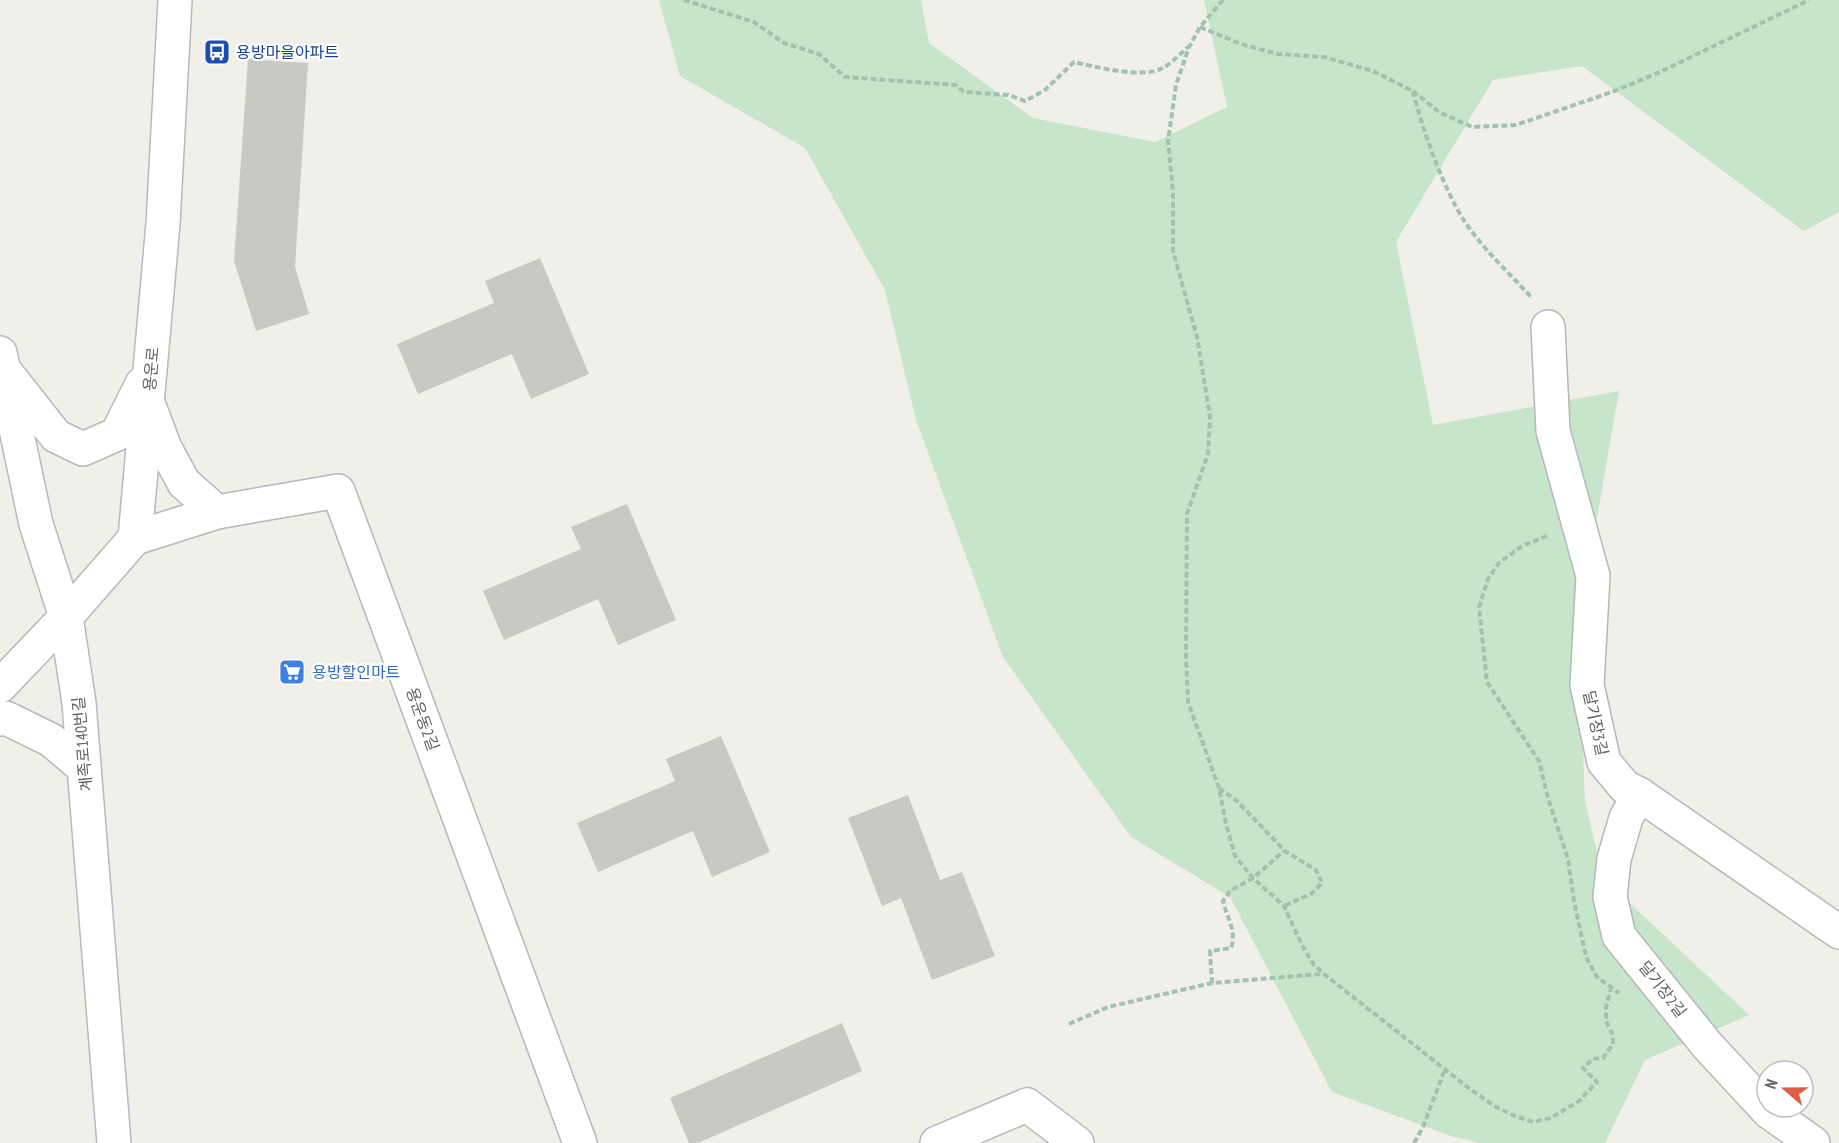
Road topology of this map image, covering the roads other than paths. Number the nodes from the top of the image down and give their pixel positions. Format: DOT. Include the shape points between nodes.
graph roads {
  1 [pos="175,0"];
  2 [pos="1548,327"];
  3 [pos="2,361"];
  4 [pos="151,368"];
  5 [pos="148,403"];
  6 [pos="217,512"];
  7 [pos="135,538"];
  8 [pos="66,617"];
  9 [pos="0,686"];
  10 [pos="0,719"];
  11 [pos="84,768"];
  12 [pos="1639,794"];
  13 [pos="1839,932"];
  14 [pos="114,1143"];
  15 [pos="580,1143"];
  16 [pos="937,1143"];
  17 [pos="1077,1143"];
  18 [pos="1813,1143"];
  1 -- 4 [label="street, 용운로"];
  2 -- 12 [label="street, 달기장3길" via="1553,431 1593,576 1587,685 1604,762 1625,787"];
  3 -- 4 [label="street" via="56,436 83,449 117,434"];
  3 -- 8 [label="street, 계족로140번길" via="36,525"];
  4 -- 5 [label="street, 용운로"];
  5 -- 6 [label="street" via="184,483"];
  5 -- 7 [label="street, 용운로"];
  6 -- 7 [label="street, 용운동2길"];
  6 -- 15 [label="street, 용운동2길" via="338,491"];
  7 -- 8 [label="street"];
  8 -- 9 [label="street"];
  8 -- 11 [label="street, 계족로140번길"];
  10 -- 11 [label="street" via="6,718 51,740"];
  11 -- 14 [label="street, 계족로140번길"];
  12 -- 13 [label="street, 달기장3길"];
  12 -- 18 [label="street, 달기장2길" via="1626,818 1614,859 1610,897 1619,936 1707,1045 1769,1112"];
  16 -- 17 [label="street" via="1027,1105"];
}
